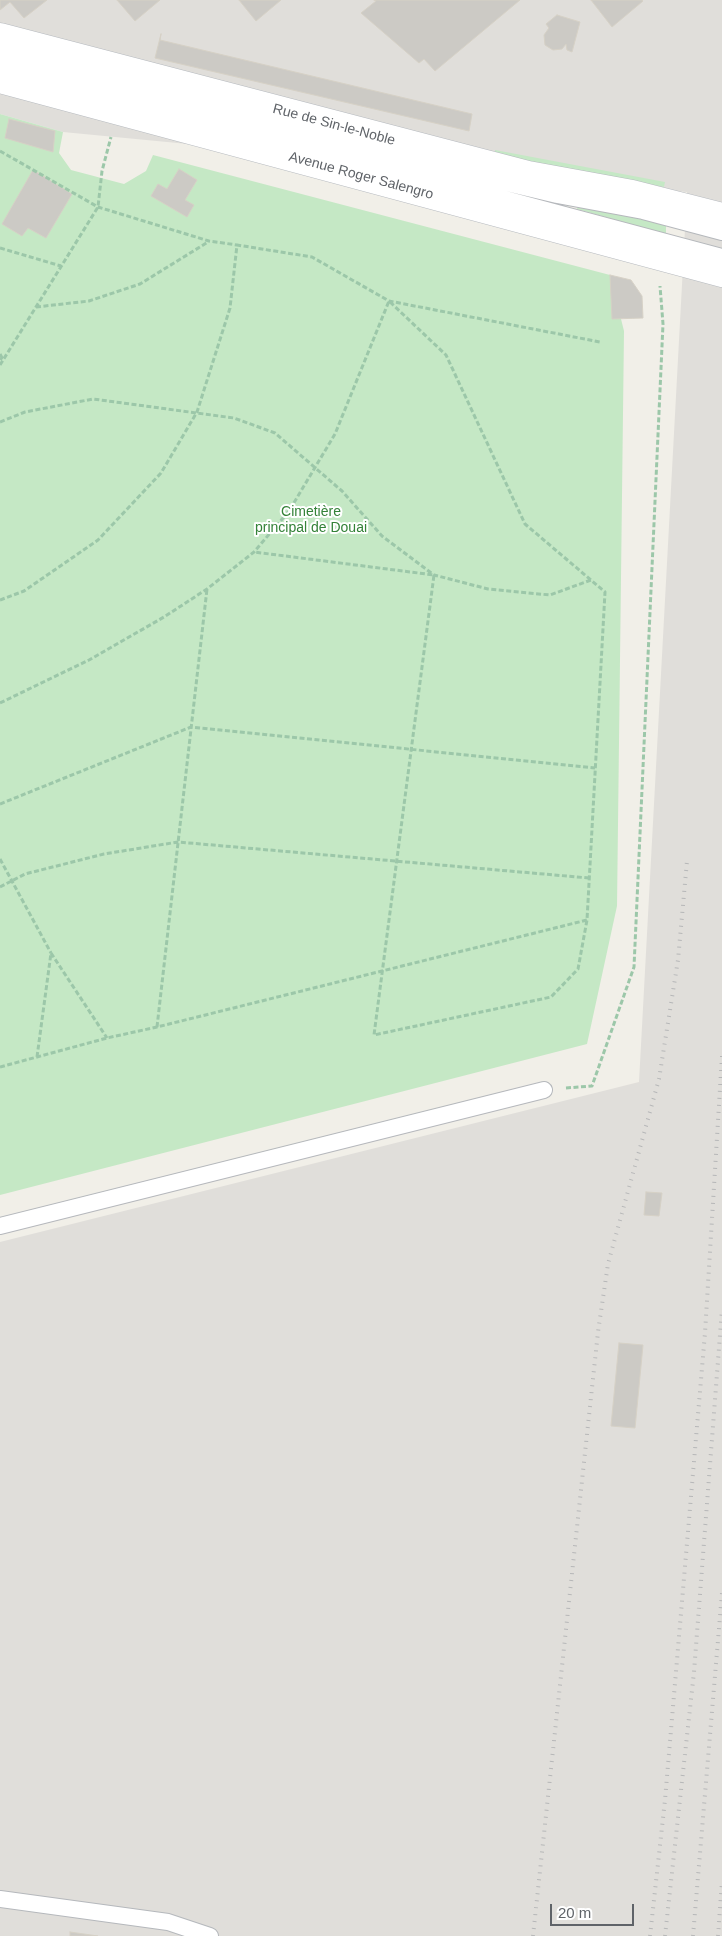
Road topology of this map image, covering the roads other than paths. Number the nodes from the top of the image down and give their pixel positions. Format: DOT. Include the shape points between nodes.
graph roads {
  1 [pos="0,37"];
  2 [pos="0,51"];
  3 [pos="0,64"];
  4 [pos="0,79"];
  5 [pos="668,210"];
  6 [pos="722,217"];
  7 [pos="722,232"];
  8 [pos="668,253"];
  9 [pos="722,257"];
  10 [pos="722,273"];
  11 [pos="544,1090"];
  12 [pos="0,1226"];
  13 [pos="0,1899"];
  14 [pos="210,1936"];
  1 -- 5 [label="main road, Rue de Sin-le-Noble"];
  2 -- 5 [label="lane" via="493,180"];
  3 -- 8 [label="lane"];
  4 -- 8 [label="main road, Avenue Roger Salengro"];
  5 -- 6 [label="main road, Rue de Sin-le-Noble"];
  5 -- 7 [label="lane"];
  8 -- 9 [label="lane"];
  8 -- 10 [label="main road, Avenue Roger Salengro"];
  11 -- 12 [label="lane"];
  13 -- 14 [label="lane" via="168,1922"];
}
